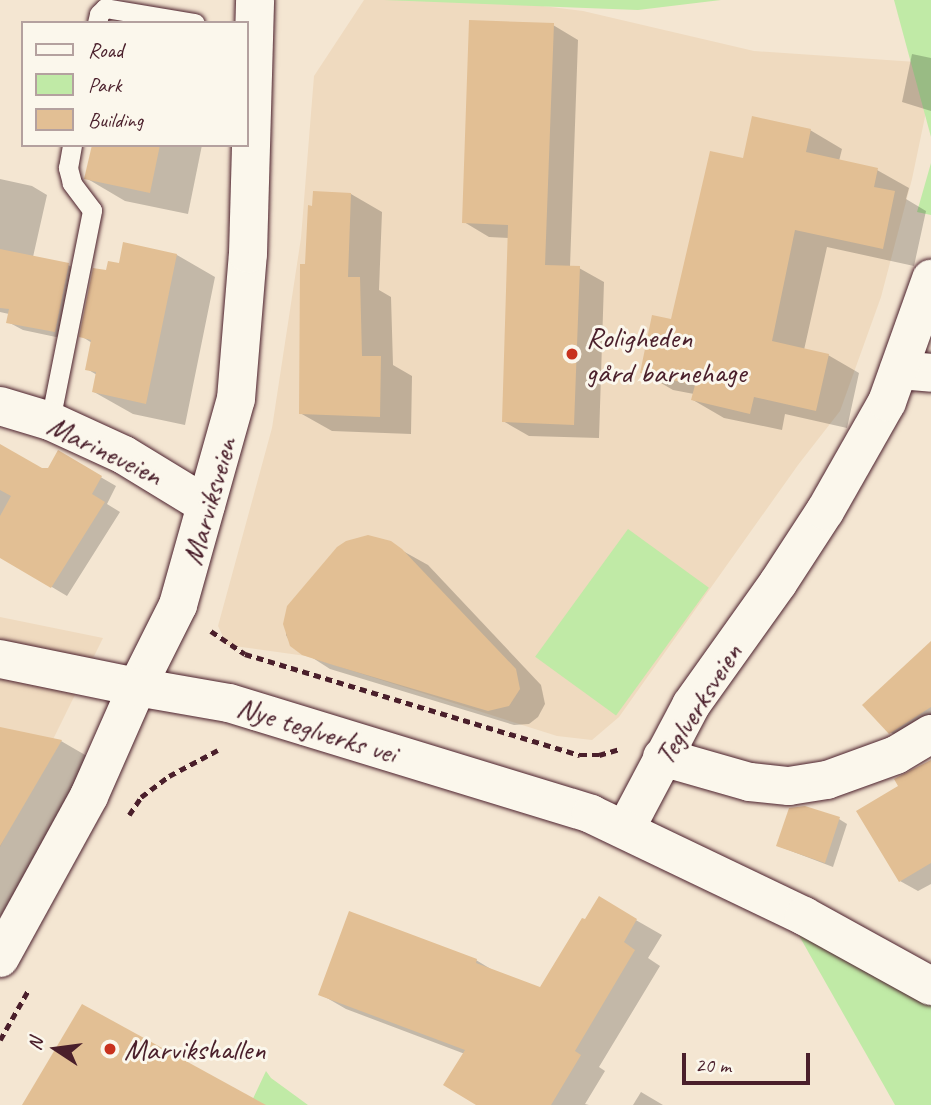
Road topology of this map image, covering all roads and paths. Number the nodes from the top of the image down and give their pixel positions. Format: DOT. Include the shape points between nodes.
graph roads {
  1 [pos="99,10"];
  2 [pos="180,21"];
  3 [pos="252,24"];
  4 [pos="72,147"];
  5 [pos="931,279"];
  6 [pos="915,371"];
  7 [pos="0,406"];
  8 [pos="50,421"];
  9 [pos="206,505"];
  10 [pos="209,623"];
  11 [pos="0,659"];
  12 [pos="137,687"];
  13 [pos="931,734"];
  14 [pos="218,750"];
  15 [pos="662,757"];
  16 [pos="126,818"];
  17 [pos="626,828"];
  18 [pos="0,958"];
  19 [pos="33,982"];
  20 [pos="931,986"];
  21 [pos="0,1041"];
  1 -- 2 [label="lane"];
  3 -- 9 [label="street, Marviksveien" via="243,336 236,399"];
  4 -- 8 [label="lane" via="68,168 72,183 92,210"];
  5 -- 6 [label="street, Teglverksveien"];
  6 -- 15 [label="street, Teglverksveien" via="887,401 825,511 691,705"];
  7 -- 8 [label="street, Marineveien"];
  8 -- 9 [label="street, Marineveien" via="124,455"];
  9 -- 12 [label="street, Marviksveien" via="178,605"];
  10 -- 15 [label="path" via="211,631 246,654 580,755 617,749"];
  11 -- 12 [label="street, Nye teglverks vei"];
  12 -- 17 [label="street, Nye teglverks vei" via="229,703"];
  12 -- 18 [label="street, Marviksveien" via="89,796"];
  13 -- 15 [label="street" via="896,755 827,780 789,786 750,782"];
  14 -- 16 [label="path" via="169,776 141,797"];
  15 -- 17 [label="street, Teglverksveien"];
  17 -- 20 [label="street" via="804,916"];
  19 -- 21 [label="path"];
}
